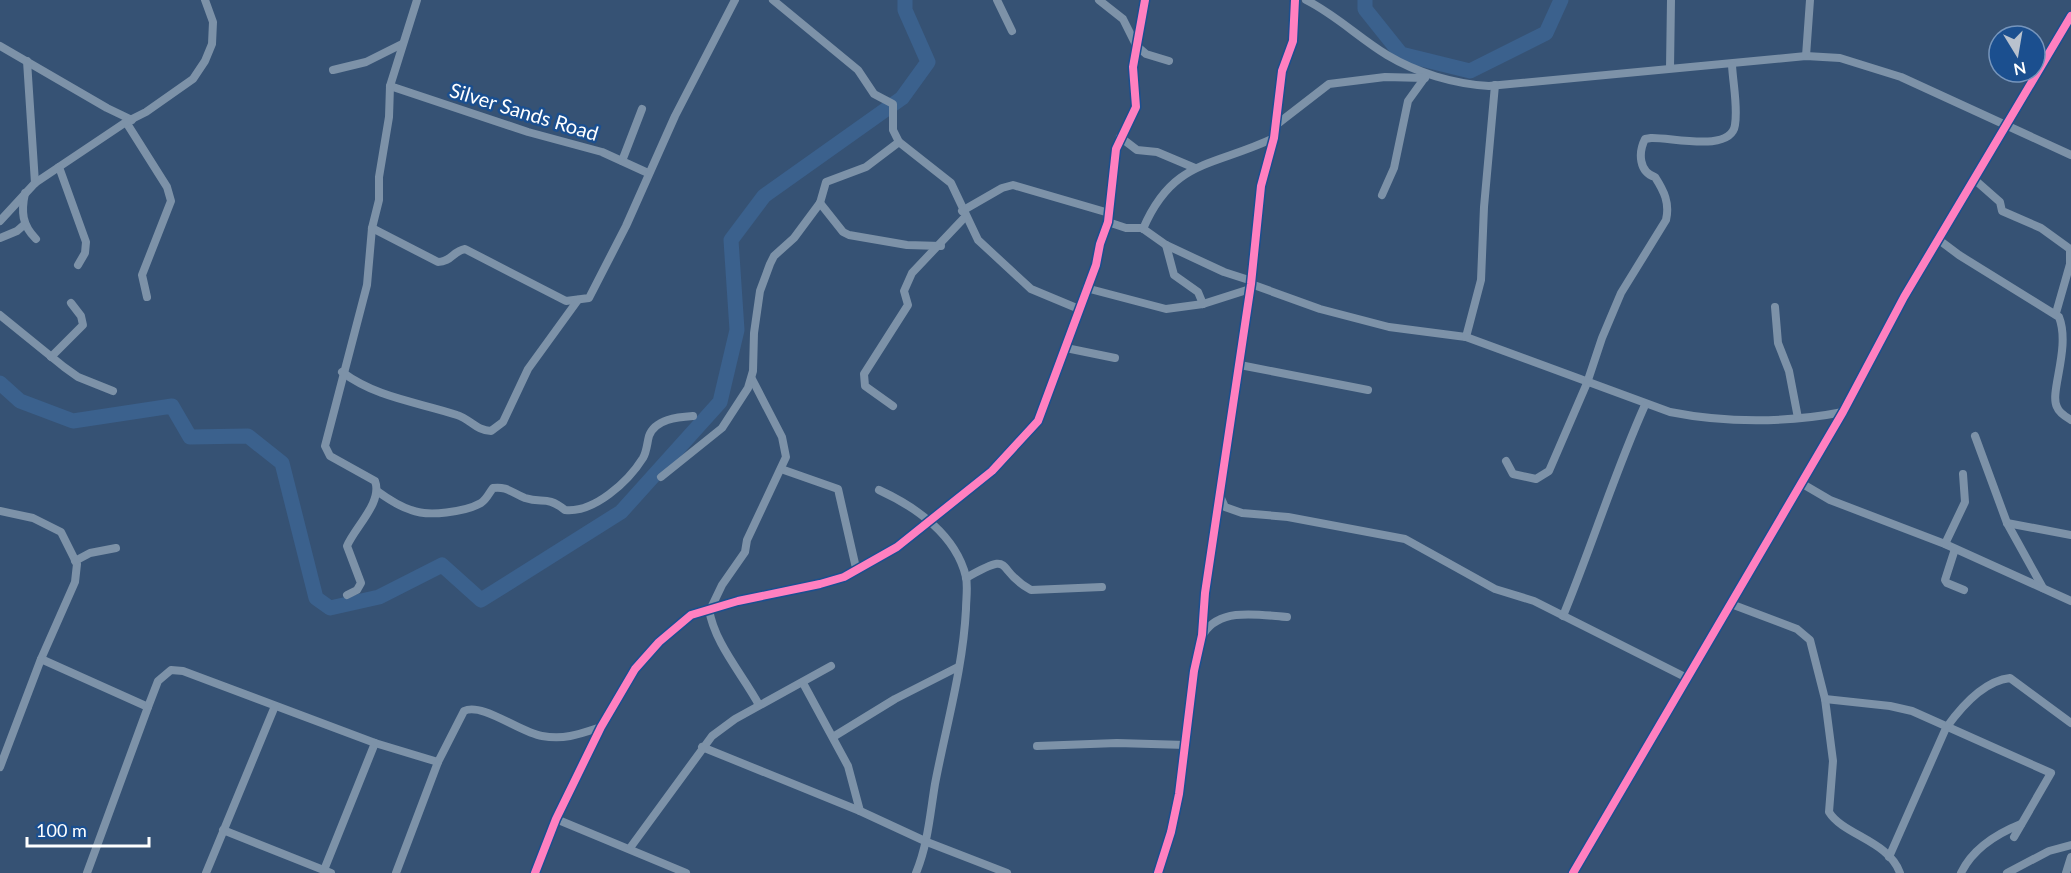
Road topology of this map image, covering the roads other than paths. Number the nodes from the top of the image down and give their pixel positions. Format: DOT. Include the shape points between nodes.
graph roads {
  1 [pos="205,0"];
  2 [pos="417,0"];
  3 [pos="735,0"];
  4 [pos="773,0"];
  5 [pos="997,0"];
  6 [pos="1099,0"];
  7 [pos="1145,0"];
  8 [pos="1295,0"];
  9 [pos="1306,0"];
  10 [pos="1671,0"];
  11 [pos="1810,0"];
  12 [pos="2071,16"];
  13 [pos="1012,31"];
  14 [pos="402,44"];
  15 [pos="0,46"];
  16 [pos="1138,48"];
  17 [pos="1806,56"];
  18 [pos="27,61"];
  19 [pos="1169,61"];
  20 [pos="1732,64"];
  21 [pos="1670,68"];
  22 [pos="333,70"];
  23 [pos="1426,76"];
  24 [pos="1495,85"];
  25 [pos="390,86"];
  26 [pos="642,109"];
  27 [pos="129,121"];
  28 [pos="1276,124"];
  29 [pos="2007,125"];
  30 [pos="1120,137"];
  31 [pos="1274,138"];
  32 [pos="899,142"];
  33 [pos="2071,155"];
  34 [pos="622,161"];
  35 [pos="59,167"];
  36 [pos="1195,168"];
  37 [pos="648,173"];
  38 [pos="1975,180"];
  39 [pos="34,183"];
  40 [pos="25,193"];
  41 [pos="1382,195"];
  42 [pos="820,203"];
  43 [pos="964,214"];
  44 [pos="1109,217"];
  45 [pos="0,221"];
  46 [pos="25,224"];
  47 [pos="372,228"];
  48 [pos="1143,229"];
  49 [pos="0,238"];
  50 [pos="36,239"];
  51 [pos="1939,240"];
  52 [pos="1166,245"];
  53 [pos="941,246"];
  54 [pos="78,265"];
  55 [pos="2069,274"];
  56 [pos="1251,285"];
  57 [pos="1086,288"];
  58 [pos="147,297"];
  59 [pos="581,300"];
  60 [pos="71,303"];
  61 [pos="1203,304"];
  62 [pos="1775,307"];
  63 [pos="1079,309"];
  64 [pos="2056,313"];
  65 [pos="0,315"];
  66 [pos="1466,337"];
  67 [pos="1066,348"];
  68 [pos="51,357"];
  69 [pos="1115,358"];
  70 [pos="1240,364"];
  71 [pos="342,372"];
  72 [pos="752,379"];
  73 [pos="1587,383"];
  74 [pos="1368,390"];
  75 [pos="113,391"];
  76 [pos="1645,405"];
  77 [pos="893,406"];
  78 [pos="1843,412"];
  79 [pos="693,416"];
  80 [pos="1798,418"];
  81 [pos="2071,420"];
  82 [pos="1975,436"];
  83 [pos="1506,461"];
  84 [pos="781,469"];
  85 [pos="1963,474"];
  86 [pos="661,477"];
  87 [pos="1801,483"];
  88 [pos="879,490"];
  89 [pos="377,492"];
  90 [pos="1221,495"];
  91 [pos="0,511"];
  92 [pos="931,520"];
  93 [pos="2007,523"];
  94 [pos="2071,535"];
  95 [pos="1946,544"];
  96 [pos="116,548"];
  97 [pos="1955,549"];
  98 [pos="75,561"];
  99 [pos="856,568"];
  100 [pos="966,578"];
  101 [pos="1102,587"];
  102 [pos="2044,588"];
  103 [pos="1964,590"];
  104 [pos="347,595"];
  105 [pos="2071,601"];
  106 [pos="1731,604"];
  107 [pos="710,608"];
  108 [pos="1563,616"];
  109 [pos="1287,617"];
  110 [pos="1202,635"];
  111 [pos="41,659"];
  112 [pos="831,666"];
  113 [pos="958,667"];
  114 [pos="1688,678"];
  115 [pos="803,683"];
  116 [pos="1825,699"];
  117 [pos="759,705"];
  118 [pos="275,706"];
  119 [pos="148,707"];
  120 [pos="2071,723"];
  121 [pos="601,727"];
  122 [pos="1946,728"];
  123 [pos="833,737"];
  124 [pos="375,743"];
  125 [pos="1037,746"];
  126 [pos="1186,746"];
  127 [pos="702,747"];
  128 [pos="438,762"];
  129 [pos="0,766"];
  130 [pos="860,812"];
  131 [pos="556,819"];
  132 [pos="2022,824"];
  133 [pos="223,830"];
  134 [pos="2014,837"];
  135 [pos="927,842"];
  136 [pos="2071,845"];
  137 [pos="630,848"];
  138 [pos="1889,857"];
  139 [pos="2071,857"];
  140 [pos="991,870"];
  141 [pos="328,872"];
  142 [pos="87,873"];
  143 [pos="206,873"];
  144 [pos="396,873"];
  145 [pos="535,873"];
  146 [pos="686,873"];
  147 [pos="916,873"];
  148 [pos="1007,873"];
  149 [pos="1158,873"];
  150 [pos="1573,873"];
  151 [pos="1900,873"];
  152 [pos="1961,873"];
  153 [pos="2007,873"];
  154 [pos="2066,873"];
  1 -- 27 [label="street" via="213,22 206,61 193,79"];
  2 -- 14 [label="street"];
  3 -- 37 [label="street"];
  4 -- 32 [label="street" via="858,70 874,94 893,104 893,129"];
  5 -- 13 [label="street"];
  6 -- 16 [label="street" via="1123,19"];
  7 -- 16 [label="street"];
  8 -- 28 [label="street" via="1293,41 1282,70"];
  9 -- 23 [label="street"];
  10 -- 21 [label="street"];
  11 -- 17 [label="street"];
  12 -- 29 [label="street"];
  14 -- 22 [label="street" via="366,62"];
  14 -- 25 [label="street"];
  15 -- 18 [label="street"];
  16 -- 19 [label="street"];
  16 -- 30 [label="street" via="1133,67 1135,115"];
  17 -- 20 [label="street"];
  17 -- 29 [label="street" via="1840,58 1893,74"];
  18 -- 27 [label="street"];
  18 -- 39 [label="street"];
  20 -- 21 [label="street"];
  20 -- 73 [label="street" via="1736,119 1731,135 1724,140 1645,139 1641,166 1664,191 1668,212 1621,293"];
  21 -- 24 [label="street"];
  23 -- 24 [label="street"];
  23 -- 28 [label="street" via="1329,84"];
  23 -- 41 [label="street" via="1408,101 1394,168"];
  24 -- 66 [label="street" via="1481,280"];
  25 -- 34 [label="street, Silver Sands Road"];
  25 -- 47 [label="street" via="379,200"];
  26 -- 34 [label="street"];
  27 -- 35 [label="street"];
  27 -- 58 [label="street" via="171,201 142,275"];
  28 -- 31 [label="street"];
  29 -- 33 [label="street"];
  29 -- 38 [label="street"];
  30 -- 36 [label="street" via="1137,150 1158,152"];
  30 -- 44 [label="street" via="1114,158"];
  31 -- 36 [label="street"];
  31 -- 56 [label="street" via="1261,186"];
  32 -- 42 [label="street" via="866,167 826,182"];
  32 -- 43 [label="street" via="947,179"];
  34 -- 37 [label="street, Silver Sands Road"];
  35 -- 39 [label="street"];
  35 -- 54 [label="street" via="86,242"];
  36 -- 48 [label="street" via="1165,191"];
  37 -- 59 [label="street" via="593,294"];
  38 -- 51 [label="street"];
  38 -- 55 [label="street" via="2000,202 2002,211 2041,228 2070,249"];
  39 -- 40 [label="street"];
  40 -- 45 [label="street"];
  40 -- 46 [label="street"];
  42 -- 53 [label="street" via="849,235 907,245"];
  42 -- 72 [label="street" via="770,264 760,291"];
  43 -- 44 [label="street" via="1002,188 1013,185"];
  43 -- 53 [label="street"];
  43 -- 63 [label="street" via="978,240 1010,272 1031,289"];
  44 -- 48 [label="street" via="1126,228"];
  44 -- 57 [label="street"];
  46 -- 49 [label="street"];
  46 -- 50 [label="street"];
  47 -- 59 [label="street" via="438,262 447,261 461,249 468,250 566,301"];
  47 -- 71 [label="street" via="367,285"];
  48 -- 52 [label="street"];
  51 -- 64 [label="street"];
  51 -- 78 [label="street"];
  52 -- 56 [label="street"];
  52 -- 61 [label="street" via="1174,275 1198,292"];
  53 -- 77 [label="street" via="912,273 905,285 908,305 863,377 870,391"];
  55 -- 64 [label="street"];
  56 -- 61 [label="street"];
  56 -- 66 [label="street" via="1389,327"];
  56 -- 70 [label="street"];
  57 -- 61 [label="street" via="1166,309"];
  57 -- 63 [label="street"];
  59 -- 71 [label="street" via="528,369 503,422 491,431 458,415 375,391"];
  60 -- 68 [label="street" via="83,325"];
  62 -- 80 [label="street" via="1778,343 1789,371"];
  63 -- 67 [label="street"];
  64 -- 81 [label="street" via="2064,336 2055,399 2059,411"];
  65 -- 68 [label="street"];
  66 -- 73 [label="street"];
  67 -- 69 [label="street"];
  67 -- 92 [label="street" via="1031,431 992,471"];
  68 -- 75 [label="street" via="78,377"];
  70 -- 74 [label="street"];
  70 -- 90 [label="street"];
  71 -- 89 [label="street" via="326,453 375,481"];
  72 -- 84 [label="street" via="784,446 786,457"];
  72 -- 86 [label="street" via="722,428"];
  73 -- 76 [label="street"];
  73 -- 83 [label="street" via="1545,475 1536,479 1513,474"];
  76 -- 80 [label="street" via="1700,418"];
  76 -- 108 [label="street" via="1620,461 1604,514"];
  78 -- 80 [label="street"];
  78 -- 87 [label="street"];
  79 -- 89 [label="street" via="672,417 653,430 644,457 601,501 586,509 565,510 555,502 526,498 503,486 493,488 484,502 478,504 453,511 419,512 393,503"];
  82 -- 93 [label="street"];
  84 -- 99 [label="street" via="838,489"];
  84 -- 107 [label="street" via="745,552"];
  85 -- 95 [label="street" via="1965,502"];
  87 -- 95 [label="street" via="1830,500"];
  87 -- 106 [label="street"];
  88 -- 92 [label="street"];
  89 -- 104 [label="street" via="347,546 361,583"];
  90 -- 108 [label="street" via="1225,507 1236,511 1405,539 1495,589 1534,601"];
  90 -- 110 [label="street"];
  91 -- 98 [label="street" via="48,523 61,532"];
  92 -- 99 [label="street" via="897,547"];
  92 -- 100 [label="street" via="957,557"];
  93 -- 94 [label="street"];
  93 -- 102 [label="street"];
  95 -- 97 [label="street"];
  96 -- 98 [label="street" via="90,553"];
  97 -- 102 [label="street"];
  97 -- 103 [label="street" via="1945,580"];
  98 -- 111 [label="street" via="75,582"];
  99 -- 107 [label="street" via="835,581"];
  100 -- 101 [label="street" via="999,562 1031,590"];
  100 -- 113 [label="street" via="965,623"];
  102 -- 105 [label="street"];
  106 -- 114 [label="street"];
  106 -- 116 [label="street" via="1804,634 1813,648"];
  107 -- 117 [label="street" via="710,620 720,640"];
  107 -- 121 [label="street" via="691,615 659,642 636,669"];
  108 -- 114 [label="street"];
  109 -- 110 [label="street" via="1235,615 1216,619"];
  110 -- 126 [label="street"];
  111 -- 119 [label="street"];
  111 -- 129 [label="street"];
  112 -- 115 [label="street"];
  113 -- 123 [label="street"];
  113 -- 135 [label="street"];
  114 -- 150 [label="street"];
  115 -- 117 [label="street"];
  115 -- 123 [label="street"];
  116 -- 122 [label="street" via="1890,706 1930,718"];
  116 -- 138 [label="street" via="1833,761 1829,812"];
  117 -- 127 [label="street"];
  118 -- 119 [label="street" via="176,670 166,672 158,681"];
  118 -- 124 [label="street"];
  118 -- 133 [label="street"];
  119 -- 142 [label="street"];
  120 -- 122 [label="street" via="2010,678 1994,681 1983,689"];
  121 -- 128 [label="street" via="569,738 543,736 468,709 459,718"];
  121 -- 131 [label="street"];
  122 -- 132 [label="street" via="2051,773"];
  122 -- 138 [label="street"];
  123 -- 130 [label="street" via="853,777"];
  124 -- 128 [label="street"];
  124 -- 141 [label="street"];
  125 -- 126 [label="street"];
  126 -- 149 [label="street" via="1171,832"];
  127 -- 130 [label="street"];
  127 -- 137 [label="street"];
  128 -- 144 [label="street"];
  130 -- 135 [label="street"];
  131 -- 137 [label="street"];
  131 -- 145 [label="street"];
  132 -- 134 [label="street"];
  132 -- 152 [label="street" via="2002,831 1970,857"];
  133 -- 141 [label="street"];
  133 -- 143 [label="street"];
  135 -- 140 [label="street"];
  135 -- 147 [label="street"];
  136 -- 153 [label="street" via="2049,851"];
  137 -- 146 [label="street"];
  138 -- 151 [label="street"];
  139 -- 154 [label="street"];
  140 -- 148 [label="street"];
}
